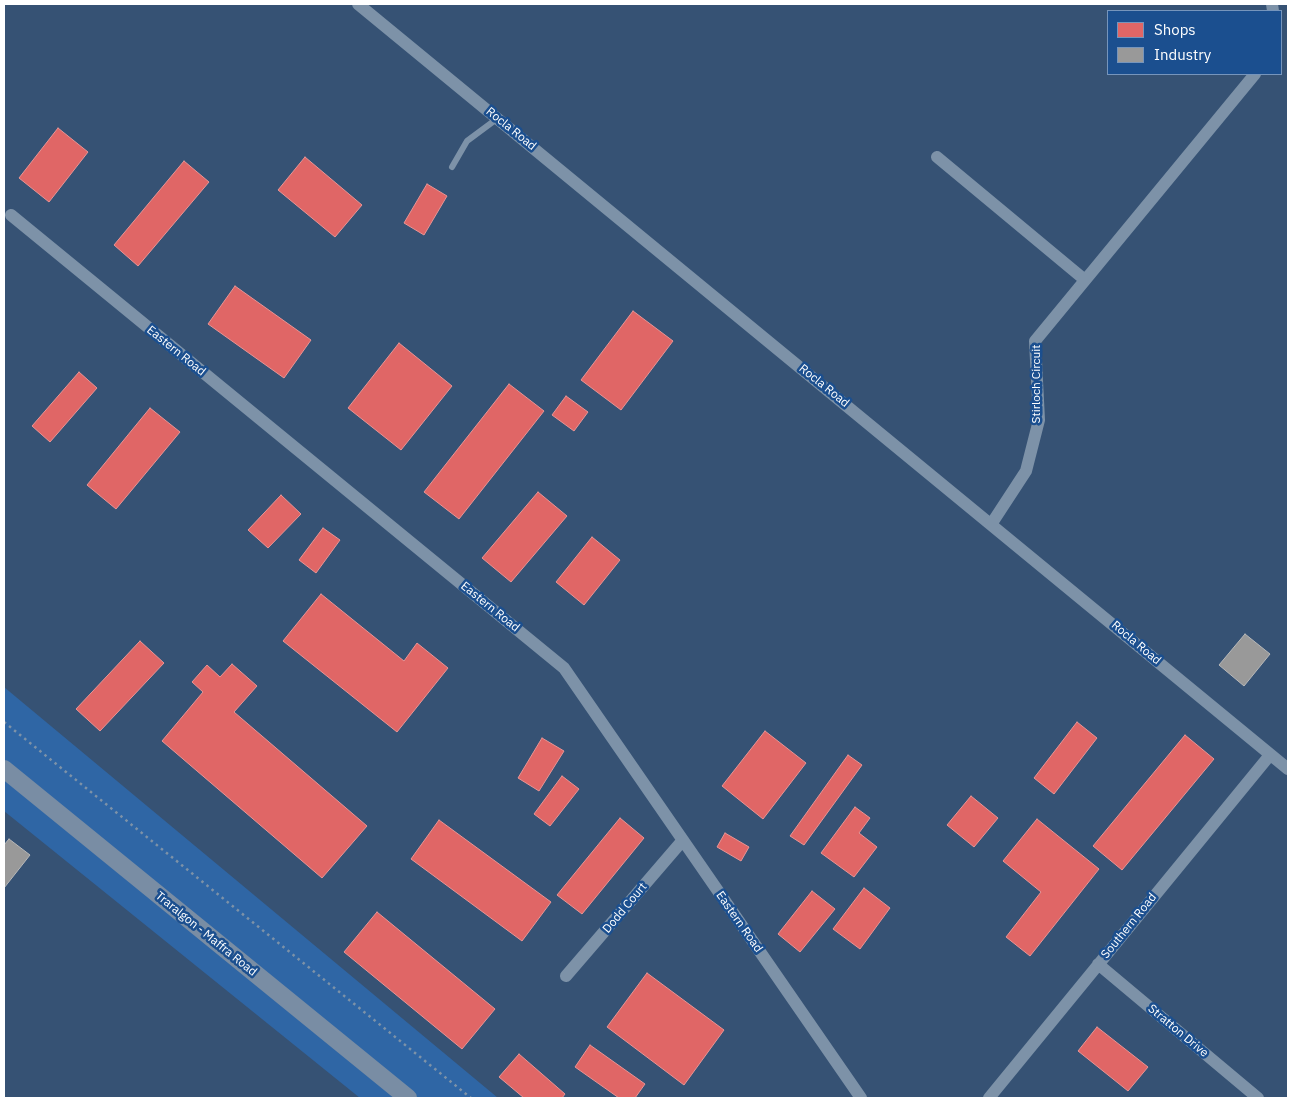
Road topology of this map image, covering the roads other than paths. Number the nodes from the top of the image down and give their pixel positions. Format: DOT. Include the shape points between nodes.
graph roads {
  1 [pos="358,4"];
  2 [pos="1254,75"];
  3 [pos="498,118"];
  4 [pos="937,157"];
  5 [pos="452,167"];
  6 [pos="11,215"];
  7 [pos="1085,280"];
  8 [pos="992,523"];
  9 [pos="1270,755"];
  10 [pos="4,769"];
  11 [pos="1288,769"];
  12 [pos="683,840"];
  13 [pos="1098,964"];
  14 [pos="566,976"];
  15 [pos="408,1098"];
  16 [pos="861,1098"];
  17 [pos="989,1098"];
  18 [pos="1258,1098"];
  1 -- 3 [label="street, Rocla Road"];
  2 -- 7 [label="street, Stirloch Circuit"];
  3 -- 5 [label="lane" via="467,141"];
  3 -- 8 [label="street, Rocla Road"];
  4 -- 7 [label="street"];
  6 -- 12 [label="street, Eastern Road" via="564,668"];
  7 -- 8 [label="street, Stirloch Circuit" via="1035,341 1039,420 1026,471"];
  8 -- 9 [label="street, Rocla Road"];
  9 -- 11 [label="street, Rocla Road"];
  9 -- 13 [label="street, Southern Road"];
  10 -- 15 [label="main road, Traralgon - Maffra Road"];
  12 -- 14 [label="street, Dodd Court"];
  12 -- 16 [label="street, Eastern Road"];
  13 -- 17 [label="street, Southern Road"];
  13 -- 18 [label="street, Stratton Drive"];
}
